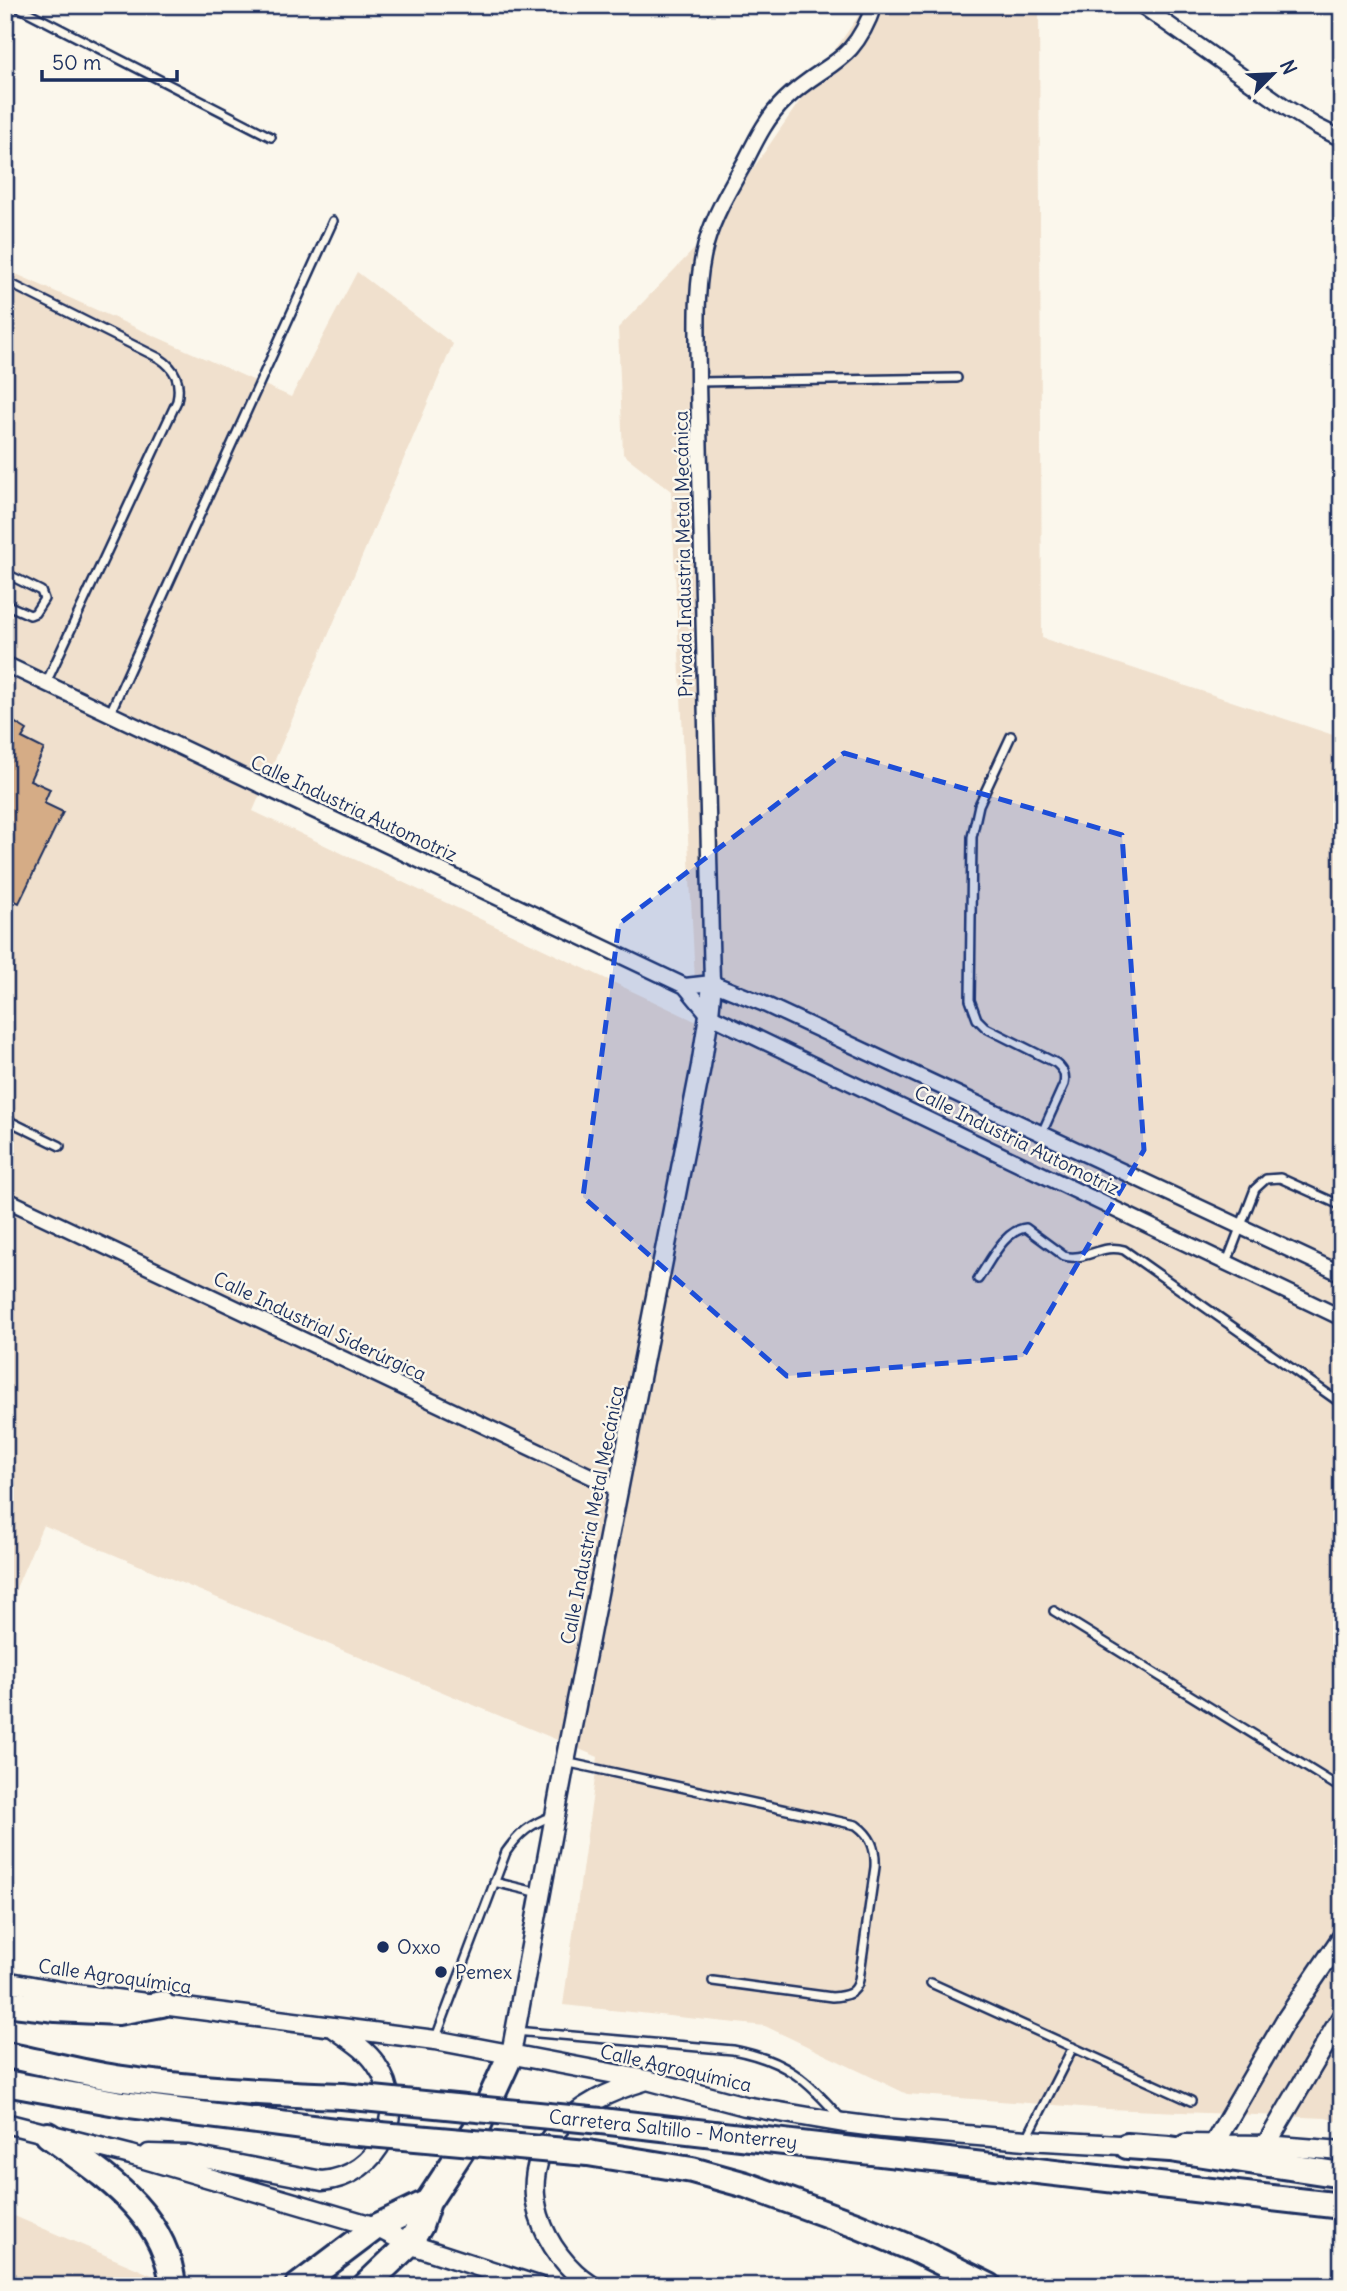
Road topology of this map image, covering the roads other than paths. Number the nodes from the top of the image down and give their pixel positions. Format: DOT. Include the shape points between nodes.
graph roads {
  1 [pos="13,5"];
  2 [pos="874,5"];
  3 [pos="1141,5"];
  4 [pos="271,137"];
  5 [pos="1342,139"];
  6 [pos="333,221"];
  7 [pos="5,281"];
  8 [pos="957,378"];
  9 [pos="698,382"];
  10 [pos="5,573"];
  11 [pos="5,604"];
  12 [pos="5,664"];
  13 [pos="46,683"];
  14 [pos="110,713"];
  15 [pos="1012,736"];
  16 [pos="712,983"];
  17 [pos="685,986"];
  18 [pos="709,1015"];
  19 [pos="5,1119"];
  20 [pos="1042,1133"];
  21 [pos="60,1146"];
  22 [pos="5,1199"];
  23 [pos="1342,1206"];
  24 [pos="1241,1227"];
  25 [pos="1227,1262"];
  26 [pos="1342,1274"];
  27 [pos="978,1279"];
  28 [pos="1342,1318"];
  29 [pos="1342,1404"];
  30 [pos="618,1489"];
  31 [pos="1054,1611"];
  32 [pos="565,1762"];
  33 [pos="1342,1789"];
  34 [pos="555,1815"];
  35 [pos="494,1882"];
  36 [pos="540,1893"];
  37 [pos="1342,1938"];
  38 [pos="5,1981"];
  39 [pos="713,1981"];
  40 [pos="931,1983"];
  41 [pos="5,2003"];
  42 [pos="162,2004"];
  43 [pos="1342,2016"];
  44 [pos="332,2027"];
  45 [pos="435,2040"];
  46 [pos="513,2043"];
  47 [pos="1073,2047"];
  48 [pos="5,2055"];
  49 [pos="647,2080"];
  50 [pos="5,2083"];
  51 [pos="1191,2101"];
  52 [pos="5,2123"];
  53 [pos="844,2123"];
  54 [pos="48,2135"];
  55 [pos="1026,2140"];
  56 [pos="1215,2142"];
  57 [pos="1266,2145"];
  58 [pos="1127,2146"];
  59 [pos="1342,2151"];
  60 [pos="131,2155"];
  61 [pos="1342,2175"];
  62 [pos="428,2202"];
  63 [pos="1342,2206"];
  64 [pos="376,2227"];
  65 [pos="409,2244"];
  66 [pos="173,2286"];
  67 [pos="298,2286"];
  68 [pos="365,2286"];
  69 [pos="538,2286"];
  70 [pos="592,2286"];
  71 [pos="989,2286"];
  1 -- 4 [label="lane"];
  2 -- 9 [label="street, Privada Industria Metal Mecánica" via="846,55 787,98 770,117 720,210 706,244 701,274"];
  3 -- 5 [label="street" via="1287,108"];
  6 -- 14 [label="lane"];
  7 -- 13 [label="lane" via="159,358 169,364 179,382 177,401"];
  8 -- 9 [label="lane"];
  9 -- 16 [label="street, Privada Industria Metal Mecánica"];
  10 -- 11 [label="lane" via="41,591 44,599 30,615"];
  12 -- 13 [label="street, Calle Industria Automotriz"];
  13 -- 14 [label="street, Calle Industria Automotriz"];
  14 -- 17 [label="street, Calle Industria Automotriz"];
  15 -- 20 [label="lane" via="979,805 972,837 970,1000 986,1028 1062,1068 1064,1084"];
  16 -- 17 [label="street, Calle Industria Automotriz"];
  16 -- 18 [label="street, Calle Industria Metal Mecánica"];
  16 -- 20 [label="street, Calle Industria Automotriz" via="824,1030"];
  17 -- 18 [label="street, Calle Industria Automotriz"];
  18 -- 25 [label="street, Calle Industria Automotriz"];
  18 -- 30 [label="street, Calle Industria Metal Mecánica"];
  19 -- 21 [label="lane"];
  20 -- 24 [label="street, Calle Industria Automotriz"];
  22 -- 30 [label="street, Calle Industrial Siderúrgica"];
  23 -- 24 [label="lane" via="1273,1178 1255,1189"];
  24 -- 25 [label="lane"];
  24 -- 26 [label="street, Calle Industria Automotriz"];
  25 -- 28 [label="street, Calle Industria Automotriz"];
  27 -- 29 [label="lane" via="1019,1228 1071,1258 1107,1247 1124,1250"];
  30 -- 32 [label="street, Calle Industria Metal Mecánica"];
  31 -- 33 [label="lane"];
  32 -- 34 [label="street, Calle Industria Metal Mecánica"];
  32 -- 39 [label="lane" via="856,1825 866,1832 873,1843 875,1867 859,1980 852,1993 832,1997"];
  34 -- 35 [label="lane" via="516,1837"];
  34 -- 36 [label="street, Calle Industria Metal Mecánica"];
  35 -- 36 [label="lane"];
  35 -- 45 [label="lane"];
  36 -- 46 [label="street, Calle Industria Metal Mecánica"];
  37 -- 56 [label="street" via="1285,2021"];
  38 -- 42 [label="street, Calle Agroquímica"];
  40 -- 47 [label="lane"];
  41 -- 42 [label="highway" via="118,2012"];
  42 -- 44 [label="street, Calle Agroquímica"];
  43 -- 57 [label="street"];
  44 -- 45 [label="street, Calle Agroquímica"];
  44 -- 60 [label="street" via="375,2063 389,2092 391,2113 382,2143 361,2168 322,2181 188,2155"];
  45 -- 46 [label="street, Calle Agroquímica"];
  46 -- 49 [label="street, Calle Agroquímica"];
  46 -- 53 [label="lane" via="757,2054 800,2076"];
  46 -- 62 [label="highway" via="480,2124"];
  47 -- 51 [label="lane"];
  47 -- 55 [label="lane"];
  48 -- 63 [label="highway, Carretera Saltillo - Monterrey, bridge" via="180,2086 601,2121"];
  49 -- 53 [label="street, Calle Agroquímica" via="745,2106"];
  49 -- 70 [label="street" via="617,2089 573,2115 554,2133 536,2174 540,2222 551,2246"];
  50 -- 71 [label="highway, Carretera Saltillo - Monterrey, bridge" via="121,2104 335,2131 588,2153 680,2168 746,2185 856,2225"];
  52 -- 54 [label="street"];
  53 -- 55 [label="street, Calle Agroquímica"];
  54 -- 60 [label="street"];
  54 -- 66 [label="highway" via="112,2182 142,2212 163,2245"];
  55 -- 58 [label="street, Calle Agroquímica"];
  56 -- 57 [label="street, Calle Agroquímica"];
  56 -- 58 [label="street, Calle Agroquímica"];
  57 -- 59 [label="street, Calle Agroquímica"];
  58 -- 61 [label="highway"];
  60 -- 64 [label="street"];
  62 -- 64 [label="highway"];
  62 -- 65 [label="highway"];
  64 -- 65 [label="street"];
  64 -- 67 [label="highway"];
  65 -- 68 [label="highway"];
  65 -- 69 [label="street"];
}
